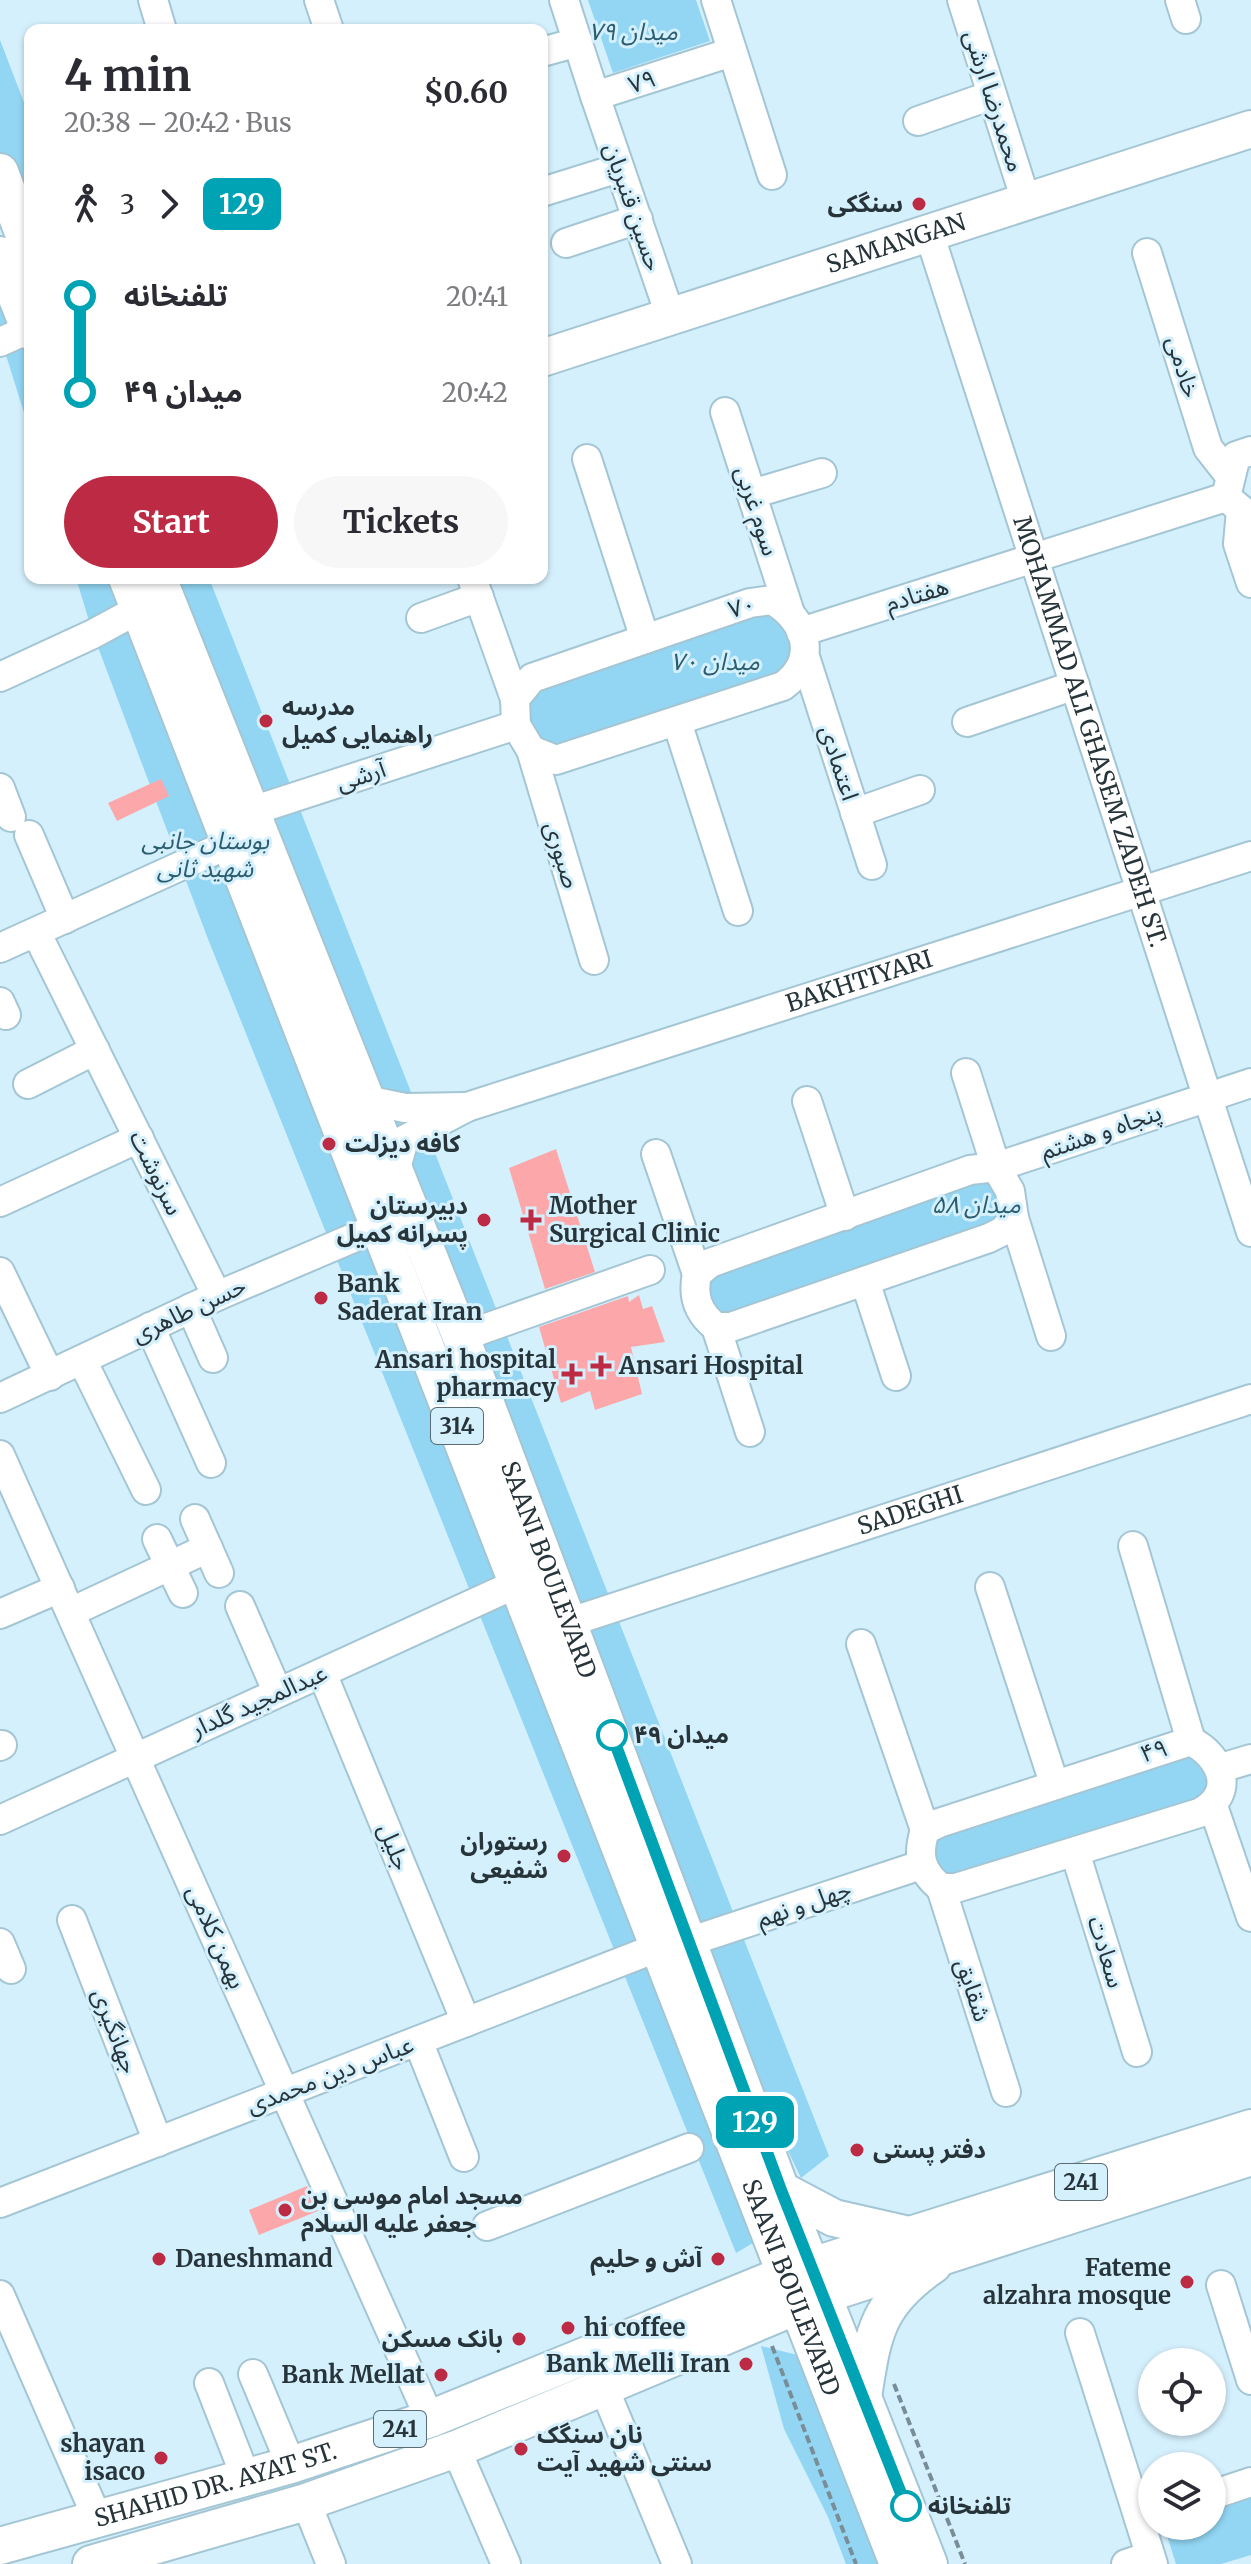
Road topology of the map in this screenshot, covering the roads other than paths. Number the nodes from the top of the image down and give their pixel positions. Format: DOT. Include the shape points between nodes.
graph roads {
  1 [pos="153,0"];
  2 [pos="319,0"];
  3 [pos="564,0"];
  4 [pos="716,0"];
  5 [pos="962,0"];
  6 [pos="160,24"];
  7 [pos="327,24"];
  8 [pos="578,42"];
  9 [pos="548,50"];
  10 [pos="732,52"];
  11 [pos="992,95"];
  12 [pos="595,96"];
  13 [pos="918,121"];
  14 [pos="1251,129"];
  15 [pos="619,168"];
  16 [pos="0,172"];
  17 [pos="772,175"];
  18 [pos="548,190"];
  19 [pos="1026,201"];
  20 [pos="638,219"];
  21 [pos="24,224"];
  22 [pos="929,233"];
  23 [pos="566,243"];
  24 [pos="1147,253"];
  25 [pos="0,255"];
  26 [pos="24,315"];
  27 [pos="671,318"];
  28 [pos="24,332"];
  29 [pos="0,342"];
  30 [pos="548,356"];
  31 [pos="725,412"];
  32 [pos="1251,451"];
  33 [pos="587,459"];
  34 [pos="822,473"];
  35 [pos="752,494"];
  36 [pos="1237,500"];
  37 [pos="1034,559"];
  38 [pos="1251,583"];
  39 [pos="476,587"];
  40 [pos="147,590"];
  41 [pos="421,618"];
  42 [pos="795,621"];
  43 [pos="645,639"];
  44 [pos="806,660"];
  45 [pos="0,677"];
  46 [pos="1075,685"];
  47 [pos="516,712"];
  48 [pos="677,722"];
  49 [pos="967,722"];
  50 [pos="531,750"];
  51 [pos="0,788"];
  52 [pos="920,790"];
  53 [pos="252,811"];
  54 [pos="855,813"];
  55 [pos="231,843"];
  56 [pos="1251,856"];
  57 [pos="872,865"];
  58 [pos="1141,892"];
  59 [pos="738,911"];
  60 [pos="65,919"];
  61 [pos="36,932"];
  62 [pos="0,948"];
  63 [pos="594,960"];
  64 [pos="95,1050"];
  65 [pos="966,1073"];
  66 [pos="1251,1083"];
  67 [pos="28,1084"];
  68 [pos="1207,1096"];
  69 [pos="366,1100"];
  70 [pos="807,1101"];
  71 [pos="467,1107"];
  72 [pos="139,1138"];
  73 [pos="656,1154"];
  74 [pos="996,1167"];
  75 [pos="395,1172"];
  76 [pos="0,1202"];
  77 [pos="845,1216"];
  78 [pos="1014,1218"];
  79 [pos="395,1220"];
  80 [pos="1251,1232"];
  81 [pos="650,1270"];
  82 [pos="0,1272"];
  83 [pos="697,1274"];
  84 [pos="865,1281"];
  85 [pos="217,1296"];
  86 [pos="191,1308"];
  87 [pos="150,1327"];
  88 [pos="716,1327"];
  89 [pos="1051,1336"];
  90 [pos="461,1337"];
  91 [pos="213,1358"];
  92 [pos="82,1360"];
  93 [pos="50,1376"];
  94 [pos="896,1376"];
  95 [pos="0,1398"];
  96 [pos="1251,1399"];
  97 [pos="750,1432"];
  98 [pos="0,1455"];
  99 [pos="211,1463"];
  100 [pos="146,1490"];
  101 [pos="195,1519"];
  102 [pos="157,1539"];
  103 [pos="1133,1546"];
  104 [pos="171,1566"];
  105 [pos="518,1583"];
  106 [pos="990,1587"];
  107 [pos="183,1593"];
  108 [pos="65,1600"];
  109 [pos="240,1606"];
  110 [pos="0,1614"];
  111 [pos="570,1622"];
  112 [pos="861,1644"];
  113 [pos="322,1673"];
  114 [pos="277,1691"];
  115 [pos="1191,1741"];
  116 [pos="136,1758"];
  117 [pos="1251,1759"];
  118 [pos="1221,1768"];
  119 [pos="1054,1783"];
  120 [pos="1213,1806"];
  121 [pos="0,1820"];
  122 [pos="925,1830"];
  123 [pos="1075,1852"];
  124 [pos="921,1865"];
  125 [pos="941,1888"];
  126 [pos="1251,1917"];
  127 [pos="72,1920"];
  128 [pos="674,1945"];
  129 [pos="466,2022"];
  130 [pos="418,2041"];
  131 [pos="1137,2052"];
  132 [pos="286,2092"];
  133 [pos="1006,2092"];
  134 [pos="1251,2128"];
  135 [pos="158,2142"];
  136 [pos="689,2148"];
  137 [pos="464,2157"];
  138 [pos="1251,2157"];
  139 [pos="781,2190"];
  140 [pos="0,2203"];
  141 [pos="487,2226"];
  142 [pos="910,2235"];
  143 [pos="953,2252"];
  144 [pos="805,2285"];
  145 [pos="1221,2285"];
  146 [pos="0,2295"];
  147 [pos="1080,2333"];
  148 [pos="253,2374"];
  149 [pos="1251,2380"];
  150 [pos="209,2383"];
  151 [pos="604,2388"];
  152 [pos="863,2399"];
  153 [pos="430,2419"];
  154 [pos="456,2449"];
  155 [pos="291,2465"];
  156 [pos="246,2478"];
  157 [pos="1251,2482"];
  158 [pos="1226,2490"];
  159 [pos="1138,2497"];
  160 [pos="306,2502"];
  161 [pos="98,2520"];
  162 [pos="1144,2540"];
  163 [pos="0,2546"];
  164 [pos="1143,2561"];
  165 [pos="103,2563"];
  166 [pos="331,2564"];
  167 [pos="506,2564"];
  168 [pos="677,2564"];
  169 [pos="898,2564"];
  170 [pos="929,2564"];
  1 -- 6 [label="street"];
  2 -- 7 [label="street"];
  3 -- 8 [label="street, ۷۹"];
  4 -- 10 [label="street"];
  5 -- 11 [label="street, محمدرضا ارشی"];
  8 -- 9 [label="street"];
  8 -- 12 [label="street, ۷۹"];
  10 -- 12 [label="street, ۷۹"];
  10 -- 17 [label="street"];
  11 -- 13 [label="street"];
  11 -- 19 [label="street, محمدرضا ارشی"];
  12 -- 15 [label="street, حسین قنبریان"];
  14 -- 19 [label="main road, SAMANGAN"];
  15 -- 18 [label="street"];
  15 -- 20 [label="street, حسین قنبریان"];
  16 -- 21 [label="main road"];
  19 -- 22 [label="main road, SAMANGAN"];
  20 -- 23 [label="street"];
  20 -- 27 [label="street, حسین قنبریان"];
  22 -- 27 [label="main road, SAMANGAN"];
  22 -- 37 [label="street, MOHAMMAD ALI GHASEM ZADEH ST."];
  24 -- 36 [label="street, خادمی" via="1208,448"];
  25 -- 26 [label="main road"];
  27 -- 30 [label="main road, SAMANGAN"];
  28 -- 29 [label="street"];
  31 -- 35 [label="street, سوم غربی"];
  32 -- 36 [label="street" via="1236,456"];
  33 -- 43 [label="street"];
  34 -- 35 [label="street"];
  35 -- 42 [label="street, سوم غربی"];
  36 -- 37 [label="street, هفتادم"];
  36 -- 38 [label="street" via="1238,544"];
  37 -- 42 [label="street, هفتادم"];
  37 -- 46 [label="street, MOHAMMAD ALI GHASEM ZADEH ST."];
  39 -- 41 [label="street"];
  39 -- 47 [label="street"];
  40 -- 45 [label="street" via="93,634"];
  40 -- 53 [label="main road, SAANI BOULEVARD / 314"];
  40 -- 55 [label="main road, SAANI BOULEVARD / 314"];
  42 -- 43 [label="street, ۷۰" via="772,600"];
  42 -- 44 [label="street"];
  43 -- 47 [label="street, ۷۰" via="532,678"];
  44 -- 48 [label="street" via="799,674 783,686"];
  44 -- 54 [label="street, اعتمادی"];
  46 -- 49 [label="street"];
  46 -- 58 [label="street, MOHAMMAD ALI GHASEM ZADEH ST."];
  47 -- 50 [label="street"];
  47 -- 53 [label="street, آرشی"];
  48 -- 50 [label="street" via="556,760"];
  48 -- 59 [label="street"];
  50 -- 63 [label="street, صبوری"];
  51 -- 60 [label="street"];
  52 -- 54 [label="street"];
  53 -- 69 [label="main road, SAANI BOULEVARD / 314"];
  54 -- 57 [label="street, اعتمادی"];
  55 -- 60 [label="street"];
  55 -- 79 [label="main road, SAANI BOULEVARD / 314"];
  56 -- 58 [label="street, BAKHTIYARI"];
  58 -- 68 [label="street, MOHAMMAD ALI GHASEM ZADEH ST."];
  58 -- 71 [label="street, BAKHTIYARI"];
  60 -- 61 [label="street"];
  61 -- 62 [label="street"];
  61 -- 64 [label="street, سرنوشت"];
  64 -- 67 [label="street"];
  64 -- 72 [label="street, سرنوشت"];
  65 -- 74 [label="street"];
  66 -- 68 [label="street, پنجاه و هشتم"];
  68 -- 74 [label="street, پنجاه و هشتم"];
  68 -- 80 [label="street, MOHAMMAD ALI GHASEM ZADEH ST."];
  69 -- 71 [label="street" via="405,1108"];
  69 -- 75 [label="main road, SAANI BOULEVARD / 314"];
  70 -- 77 [label="street"];
  71 -- 75 [label="street" via="404,1140"];
  72 -- 76 [label="street"];
  72 -- 85 [label="street, سرنوشت"];
  73 -- 83 [label="street"];
  74 -- 77 [label="street" via="970,1170"];
  74 -- 78 [label="street" via="1010,1191"];
  75 -- 79 [label="main road, SAANI BOULEVARD / 314"];
  77 -- 83 [label="street" via="710,1263"];
  78 -- 84 [label="street" via="989,1238"];
  78 -- 89 [label="street"];
  79 -- 85 [label="street, حسن طاهری"];
  79 -- 90 [label="main road, SAANI BOULEVARD / 314"];
  79 -- 105 [label="main road, SAANI BOULEVARD / 314"];
  81 -- 90 [label="street"];
  82 -- 93 [label="street"];
  83 -- 88 [label="street" via="696,1303"];
  84 -- 88 [label="street" via="731,1327"];
  84 -- 94 [label="street"];
  85 -- 86 [label="street, حسن طاهری"];
  86 -- 87 [label="street, حسن طاهری"];
  86 -- 91 [label="street"];
  87 -- 92 [label="street, حسن طاهری"];
  87 -- 99 [label="street"];
  88 -- 97 [label="street"];
  90 -- 111 [label="main road, SAANI BOULEVARD / 314"];
  92 -- 93 [label="street, حسن طاهری"];
  92 -- 100 [label="street"];
  93 -- 95 [label="street, حسن طاهری"];
  96 -- 111 [label="street, SADEGHI"];
  98 -- 108 [label="street, بهمن کلامی"];
  101 -- 104 [label="street" via="213,1561"];
  102 -- 104 [label="street"];
  103 -- 115 [label="street"];
  104 -- 107 [label="street"];
  104 -- 108 [label="street"];
  105 -- 113 [label="street, عبدالمجید گلدار"];
  105 -- 128 [label="main road, SAANI BOULEVARD / 314"];
  106 -- 119 [label="street"];
  108 -- 110 [label="street"];
  108 -- 116 [label="street, بهمن کلامی"];
  109 -- 114 [label="street"];
  111 -- 128 [label="main road, SAANI BOULEVARD / 314"];
  112 -- 122 [label="street"];
  113 -- 114 [label="street, عبدالمجید گلدار"];
  113 -- 129 [label="street, جلیل"];
  114 -- 116 [label="street, عبدالمجید گلدار"];
  115 -- 118 [label="street, ۴۹" via="1208,1750"];
  115 -- 119 [label="street, ۴۹"];
  116 -- 121 [label="street, عبدالمجید گلدار"];
  116 -- 132 [label="street, بهمن کلامی"];
  117 -- 118 [label="street"];
  118 -- 120 [label="street"];
  119 -- 122 [label="street, ۴۹"];
  120 -- 123 [label="street"];
  120 -- 126 [label="street"];
  122 -- 124 [label="street"];
  123 -- 125 [label="street"];
  123 -- 131 [label="street, سعادت"];
  124 -- 125 [label="street"];
  124 -- 128 [label="street, چهل و نهم"];
  125 -- 133 [label="street, شقایق"];
  127 -- 135 [label="street, جهانگیری"];
  128 -- 129 [label="street, عباس دین محمدی"];
  128 -- 139 [label="main road, SAANI BOULEVARD / 314"];
  128 -- 144 [label="main road, SAANI BOULEVARD / 314"];
  129 -- 130 [label="street, عباس دین محمدی"];
  130 -- 132 [label="street, عباس دین محمدی"];
  130 -- 137 [label="street"];
  132 -- 135 [label="street, عباس دین محمدی"];
  132 -- 153 [label="street, بهمن کلامی"];
  134 -- 142 [label="main road, SHAHID DR. AYAT ST. / 241"];
  135 -- 140 [label="street, عباس دین محمدی"];
  136 -- 141 [label="street"];
  138 -- 143 [label="main road, SHAHID DR. AYAT ST. / 241"];
  139 -- 142 [label="main road" via="834,2218"];
  139 -- 144 [label="main road, SAANI BOULEVARD / 314"];
  142 -- 144 [label="main road, SHAHID DR. AYAT ST. / 241"];
  143 -- 144 [label="main road, SHAHID DR. AYAT ST. / 241"];
  143 -- 152 [label="main road" via="920,2274 887,2309 874,2331"];
  144 -- 151 [label="main road, SHAHID DR. AYAT ST. / 241" via="762,2320"];
  144 -- 152 [label="main road, SAANI BOULEVARD / 314"];
  144 -- 153 [label="main road, SHAHID DR. AYAT ST. / 241"];
  144 -- 169 [label="main road, SAANI BOULEVARD / 314"];
  145 -- 149 [label="street"];
  146 -- 161 [label="street"];
  147 -- 159 [label="street"];
  148 -- 155 [label="street"];
  150 -- 156 [label="street"];
  151 -- 154 [label="main road, SHAHID DR. AYAT ST. / 241"];
  151 -- 168 [label="street"];
  152 -- 170 [label="main road, SAANI BOULEVARD / 314"];
  153 -- 155 [label="main road, SHAHID DR. AYAT ST. / 241"];
  154 -- 160 [label="main road, SHAHID DR. AYAT ST. / 241"];
  154 -- 167 [label="street"];
  155 -- 156 [label="main road, SHAHID DR. AYAT ST. / 241"];
  156 -- 161 [label="main road, SHAHID DR. AYAT ST. / 241"];
  157 -- 158 [label="street"];
  160 -- 165 [label="main road, SHAHID DR. AYAT ST. / 241"];
  160 -- 166 [label="street"];
  161 -- 163 [label="main road, SHAHID DR. AYAT ST. / 241"];
  162 -- 164 [label="street"];
}
